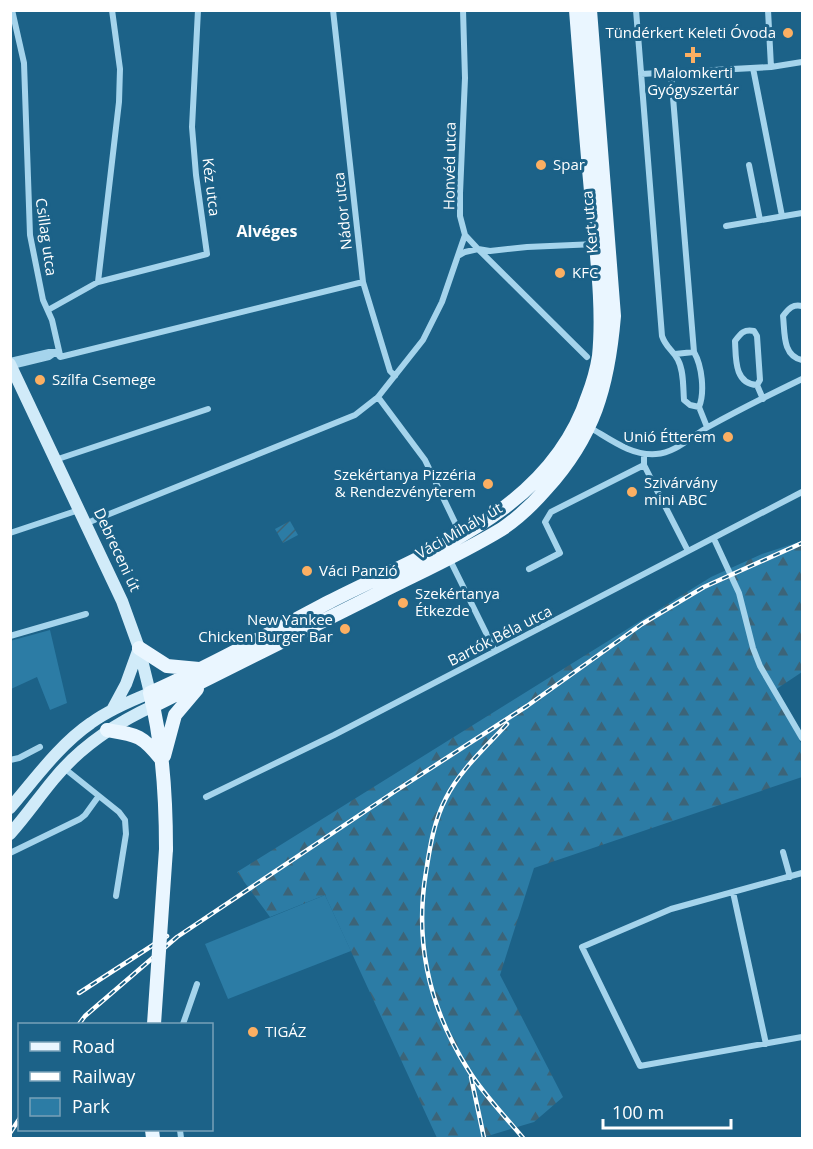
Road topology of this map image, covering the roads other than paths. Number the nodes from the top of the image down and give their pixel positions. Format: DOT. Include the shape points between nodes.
graph roads {
  1 [pos="12,10"];
  2 [pos="112,10"];
  3 [pos="198,10"];
  4 [pos="333,10"];
  5 [pos="463,10"];
  6 [pos="576,10"];
  7 [pos="590,10"];
  8 [pos="636,10"];
  9 [pos="768,10"];
  10 [pos="802,62"];
  11 [pos="771,67"];
  12 [pos="753,68"];
  13 [pos="671,73"];
  14 [pos="641,74"];
  15 [pos="749,165"];
  16 [pos="802,213"];
  17 [pos="782,216"];
  18 [pos="760,220"];
  19 [pos="726,226"];
  20 [pos="465,235"];
  21 [pos="602,244"];
  22 [pos="478,249"];
  23 [pos="458,256"];
  24 [pos="98,282"];
  25 [pos="363,282"];
  26 [pos="802,306"];
  27 [pos="48,310"];
  28 [pos="694,352"];
  29 [pos="675,354"];
  30 [pos="58,355"];
  31 [pos="587,357"];
  32 [pos="802,360"];
  33 [pos="11,364"];
  34 [pos="395,376"];
  35 [pos="802,379"];
  36 [pos="757,385"];
  37 [pos="378,397"];
  38 [pos="763,399"];
  39 [pos="699,407"];
  40 [pos="208,409"];
  41 [pos="584,423"];
  42 [pos="707,427"];
  43 [pos="644,454"];
  44 [pos="55,460"];
  45 [pos="644,465"];
  46 [pos="802,492"];
  47 [pos="80,509"];
  48 [pos="87,523"];
  49 [pos="10,533"];
  50 [pos="461,536"];
  51 [pos="714,539"];
  52 [pos="688,551"];
  53 [pos="449,557"];
  54 [pos="529,569"];
  55 [pos="86,614"];
  56 [pos="10,636"];
  57 [pos="139,648"];
  58 [pos="495,651"];
  59 [pos="202,675"];
  60 [pos="151,700"];
  61 [pos="112,710"];
  62 [pos="107,730"];
  63 [pos="802,738"];
  64 [pos="40,747"];
  65 [pos="10,760"];
  66 [pos="163,760"];
  67 [pos="64,768"];
  68 [pos="98,797"];
  69 [pos="206,797"];
  70 [pos="10,808"];
  71 [pos="10,834"];
  72 [pos="783,852"];
  73 [pos="10,854"];
  74 [pos="802,873"];
  75 [pos="790,877"];
  76 [pos="733,892"];
  77 [pos="116,896"];
  78 [pos="197,984"];
  79 [pos="154,1023"];
  80 [pos="183,1023"];
  81 [pos="802,1037"];
  82 [pos="766,1044"];
  1 -- 27 [label="street, Csillag utca" via="24,63 30,235"];
  2 -- 24 [label="street" via="119,91"];
  3 -- 24 [label="street, Kéz utca" via="192,127 207,254"];
  4 -- 25 [label="street, Nádor utca"];
  5 -- 20 [label="street, Honvéd utca" via="460,216"];
  6 -- 21 [label="main road, Kert utca"];
  7 -- 21 [label="main road, Kert utca"];
  8 -- 14 [label="street"];
  9 -- 11 [label="street"];
  10 -- 11 [label="street"];
  11 -- 12 [label="street"];
  12 -- 13 [label="street"];
  12 -- 17 [label="street"];
  13 -- 14 [label="street"];
  13 -- 28 [label="street"];
  14 -- 29 [label="street" via="662,336"];
  15 -- 18 [label="street"];
  16 -- 17 [label="street"];
  17 -- 18 [label="street"];
  18 -- 19 [label="street"];
  20 -- 22 [label="street"];
  20 -- 23 [label="street, Honvéd utca"];
  21 -- 22 [label="street"];
  21 -- 41 [label="main road, Kert utca" via="599,356"];
  22 -- 23 [label="street"];
  22 -- 31 [label="street"];
  23 -- 34 [label="street, Honvéd utca" via="423,340"];
  24 -- 27 [label="street"];
  25 -- 30 [label="street"];
  25 -- 34 [label="street, Nádor utca" via="390,371"];
  26 -- 32 [label="street" via="790,307 783,316 786,347"];
  27 -- 30 [label="street, Csillag utca"];
  28 -- 29 [label="street"];
  28 -- 39 [label="street" via="699,361"];
  29 -- 39 [label="street" via="684,400"];
  30 -- 33 [label="street"];
  33 -- 44 [label="main road, Debreceni út"];
  34 -- 37 [label="street"];
  35 -- 38 [label="street"];
  36 -- 36 [label="street" via="757,336 748,330 735,341 737,372 747,383"];
  36 -- 38 [label="street"];
  37 -- 48 [label="street" via="355,415"];
  37 -- 50 [label="street" via="425,459"];
  38 -- 42 [label="street"];
  39 -- 42 [label="street"];
  40 -- 44 [label="street"];
  41 -- 43 [label="street" via="629,450"];
  41 -- 50 [label="main road, Váci Mihály út" via="530,488 498,514"];
  41 -- 53 [label="main road, Váci Mihály út" via="563,470 534,502 504,528"];
  42 -- 43 [label="street" via="670,450"];
  43 -- 45 [label="street"];
  44 -- 47 [label="main road, Debreceni út"];
  45 -- 52 [label="street"];
  45 -- 54 [label="street" via="551,512 545,522 560,553"];
  46 -- 51 [label="street, Bartók Béla utca"];
  47 -- 48 [label="main road, Debreceni út"];
  47 -- 49 [label="street"];
  48 -- 57 [label="main road, Debreceni út"];
  50 -- 59 [label="main road, Váci Mihály út"];
  51 -- 52 [label="street, Bartók Béla utca"];
  51 -- 63 [label="street" via="739,593 760,666"];
  52 -- 58 [label="street, Bartók Béla utca"];
  53 -- 58 [label="street"];
  53 -- 59 [label="main road, Váci Mihály út"];
  55 -- 56 [label="street"];
  57 -- 59 [label="main road" via="167,666"];
  57 -- 60 [label="main road, Debreceni út"];
  57 -- 61 [label="main road"];
  58 -- 69 [label="street, Bartók Béla utca"];
  59 -- 60 [label="main road, Váci Mihály út"];
  59 -- 66 [label="main road, Debreceni út" via="175,715"];
  60 -- 61 [label="main road"];
  60 -- 62 [label="main road"];
  60 -- 66 [label="main road, Debreceni út"];
  61 -- 70 [label="main road" via="70,740"];
  62 -- 66 [label="main road" via="146,741"];
  62 -- 67 [label="main road"];
  64 -- 65 [label="street"];
  66 -- 79 [label="main road, Debreceni út, bridge" via="166,849"];
  67 -- 68 [label="street"];
  67 -- 71 [label="main road"];
  68 -- 73 [label="street" via="80,819"];
  68 -- 77 [label="street" via="125,820"];
  72 -- 75 [label="street"];
  74 -- 75 [label="street"];
  75 -- 76 [label="street"];
  76 -- 82 [label="street"];
  76 -- 82 [label="street" via="671,909 582,947 640,1066"];
  78 -- 80 [label="street"];
  81 -- 82 [label="street"];
}
